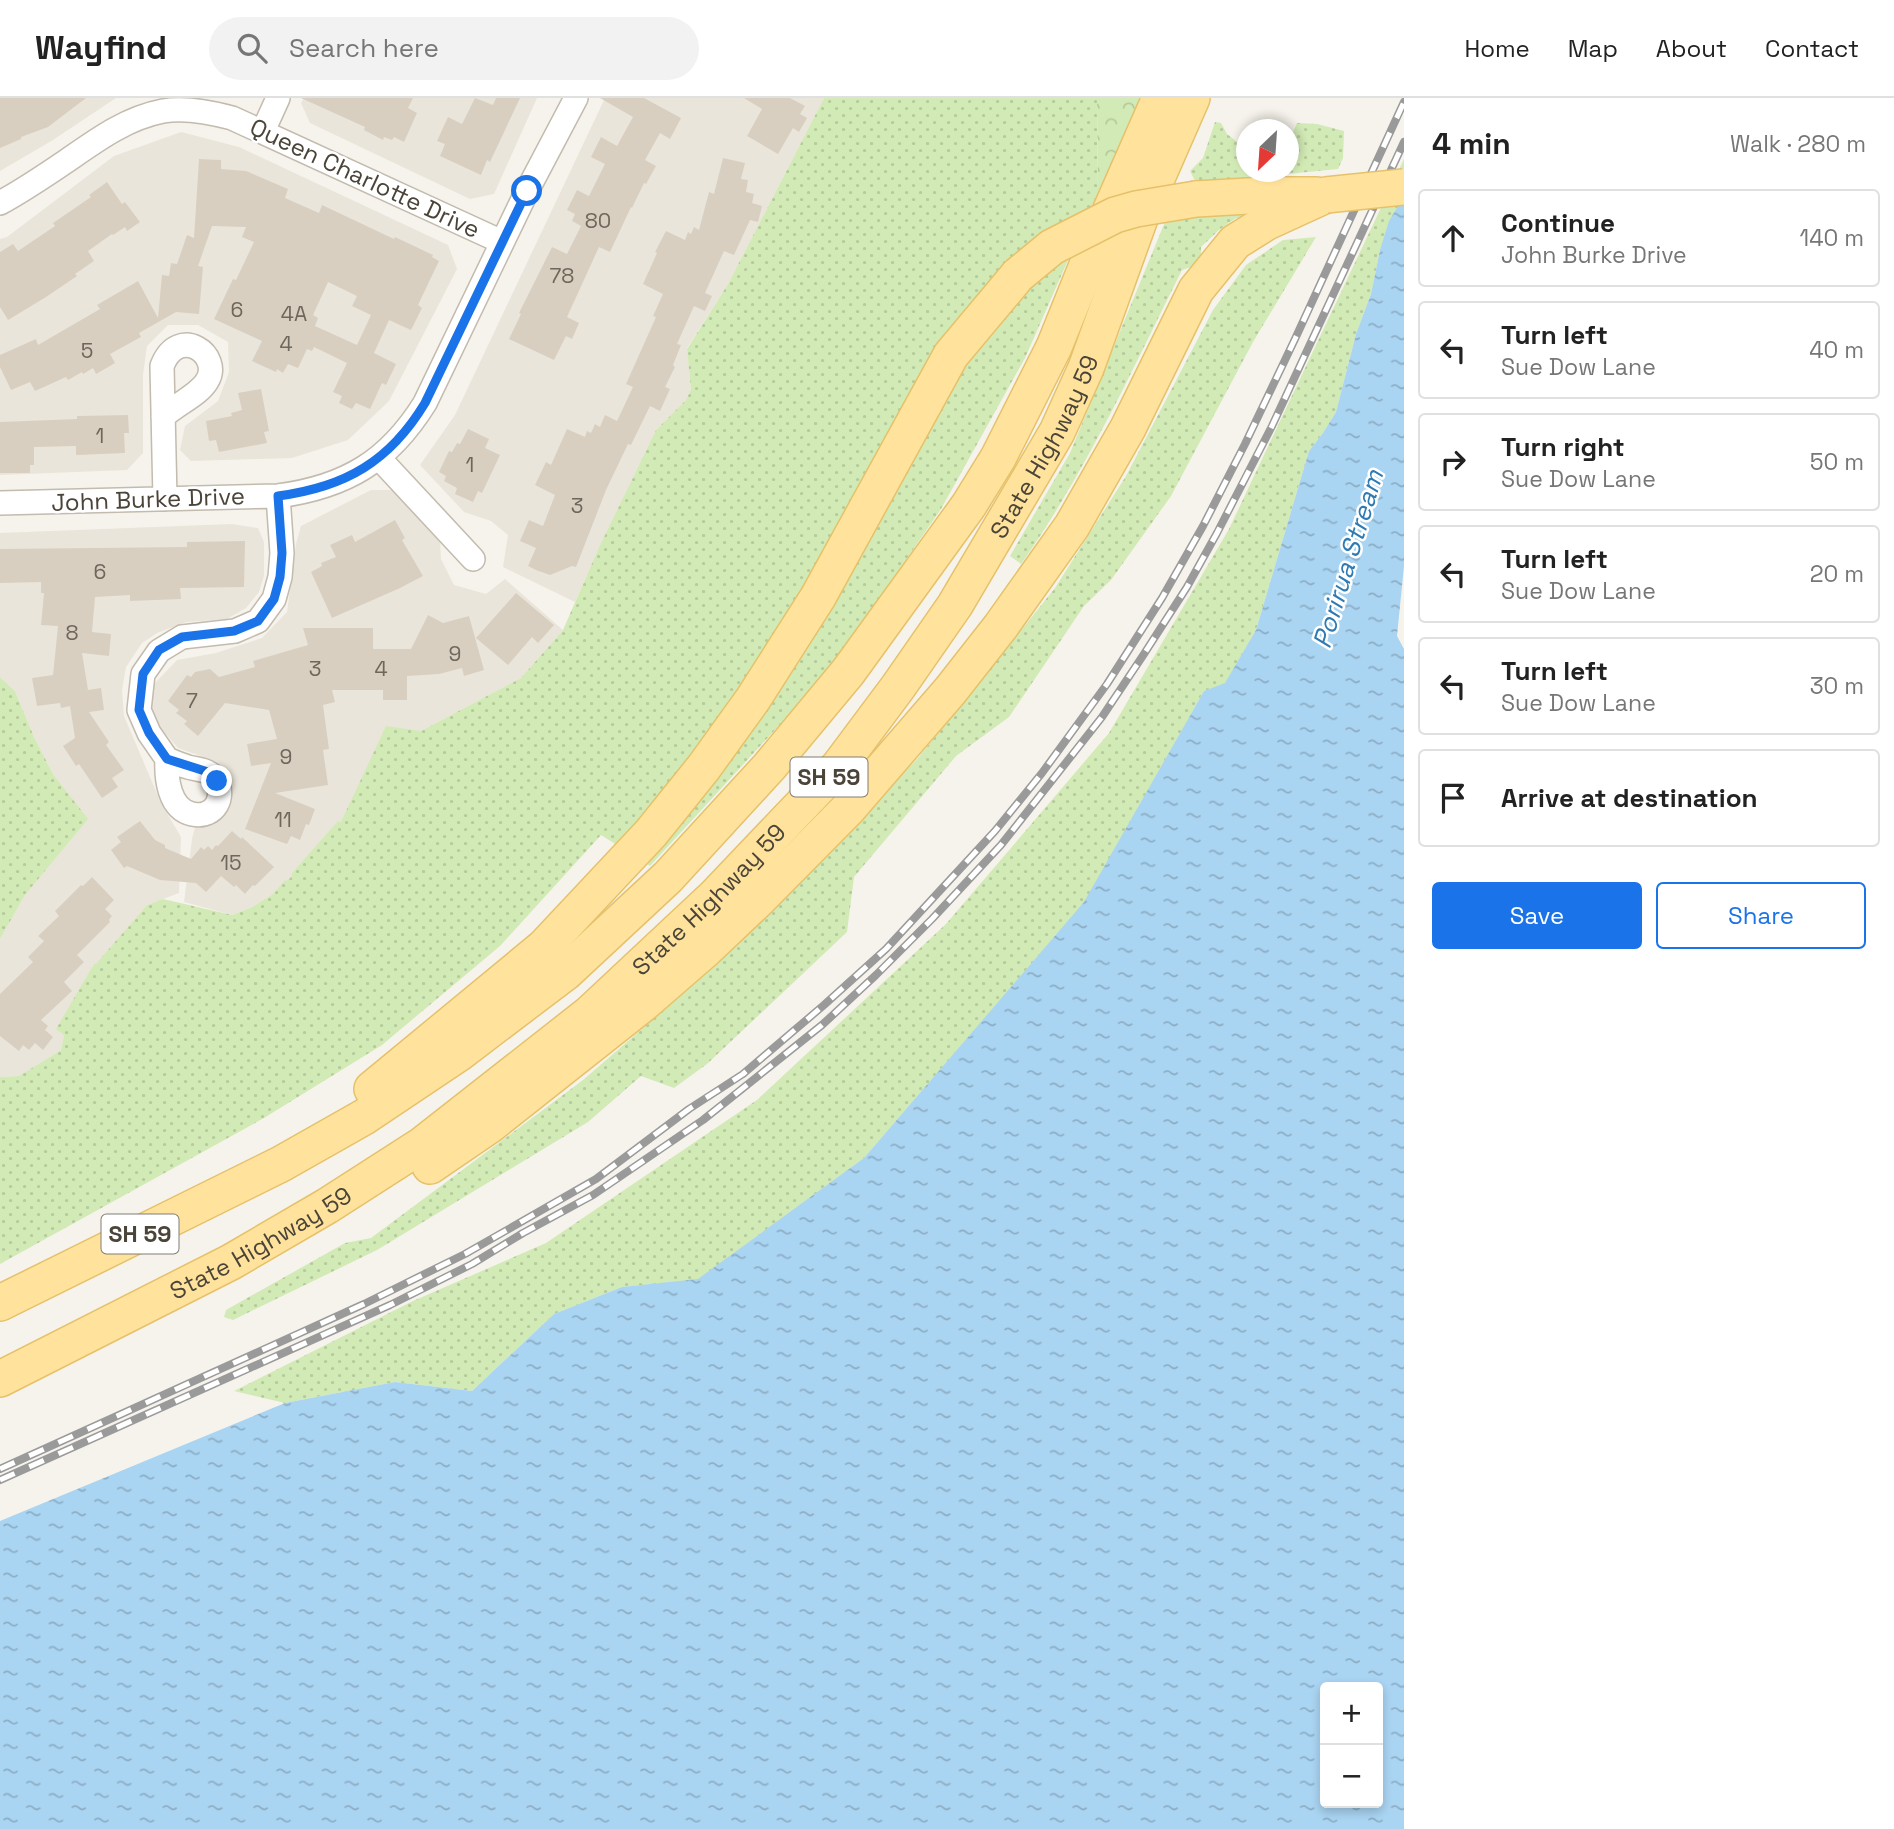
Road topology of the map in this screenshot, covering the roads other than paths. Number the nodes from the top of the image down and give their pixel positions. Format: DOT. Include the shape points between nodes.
graph roads {
  1 [pos="278,98"];
  2 [pos="576,98"];
  3 [pos="1160,98"];
  4 [pos="1192,98"];
  5 [pos="264,131"];
  6 [pos="1404,187"];
  7 [pos="1326,195"];
  8 [pos="0,203"];
  9 [pos="502,242"];
  10 [pos="163,417"];
  11 [pos="379,458"];
  12 [pos="278,496"];
  13 [pos="165,499"];
  14 [pos="0,503"];
  15 [pos="473,559"];
  16 [pos="167,759"];
  17 [pos="281,1164"];
  18 [pos="231,1262"];
  19 [pos="0,1303"];
  20 [pos="0,1379"];
  1 -- 5 [label="street"];
  2 -- 9 [label="street, John Burke Drive"];
  3 -- 17 [label="main road, State Highway 59 / SH 59" via="1054,347 998,458 970,505 848,672 668,877 566,972 458,1055 364,1117"];
  4 -- 18 [label="main road, State Highway 59 / SH 59" via="1057,432 955,605 839,766 715,896 589,1014 422,1145"];
  5 -- 8 [label="street, Queen Charlotte Drive" via="232,118 187,110 137,118"];
  5 -- 9 [label="street, Queen Charlotte Drive"];
  6 -- 7 [label="main road, bridge"];
  7 -- 17 [label="main road, bridge" via="1196,199 1136,209 1052,247 1018,275 951,355 818,597 753,699 651,833 544,947"];
  7 -- 18 [label="main road" via="1235,242 1211,270 1196,290 1101,478 1001,626 847,810 759,899 644,1003 479,1133 292,1251"];
  9 -- 11 [label="street, John Burke Drive" via="425,403"];
  10 -- 13 [label="street"];
  11 -- 12 [label="street, John Burke Drive" via="344,480"];
  11 -- 15 [label="street"];
  12 -- 13 [label="street, John Burke Drive"];
  12 -- 16 [label="street" via="280,577 274,599 258,621 234,631 182,637 159,650 143,674 139,710"];
  13 -- 14 [label="street, John Burke Drive"];
  17 -- 19 [label="main road, State Highway 59 / SH 59"];
  18 -- 20 [label="main road, State Highway 59 / SH 59"];
}
